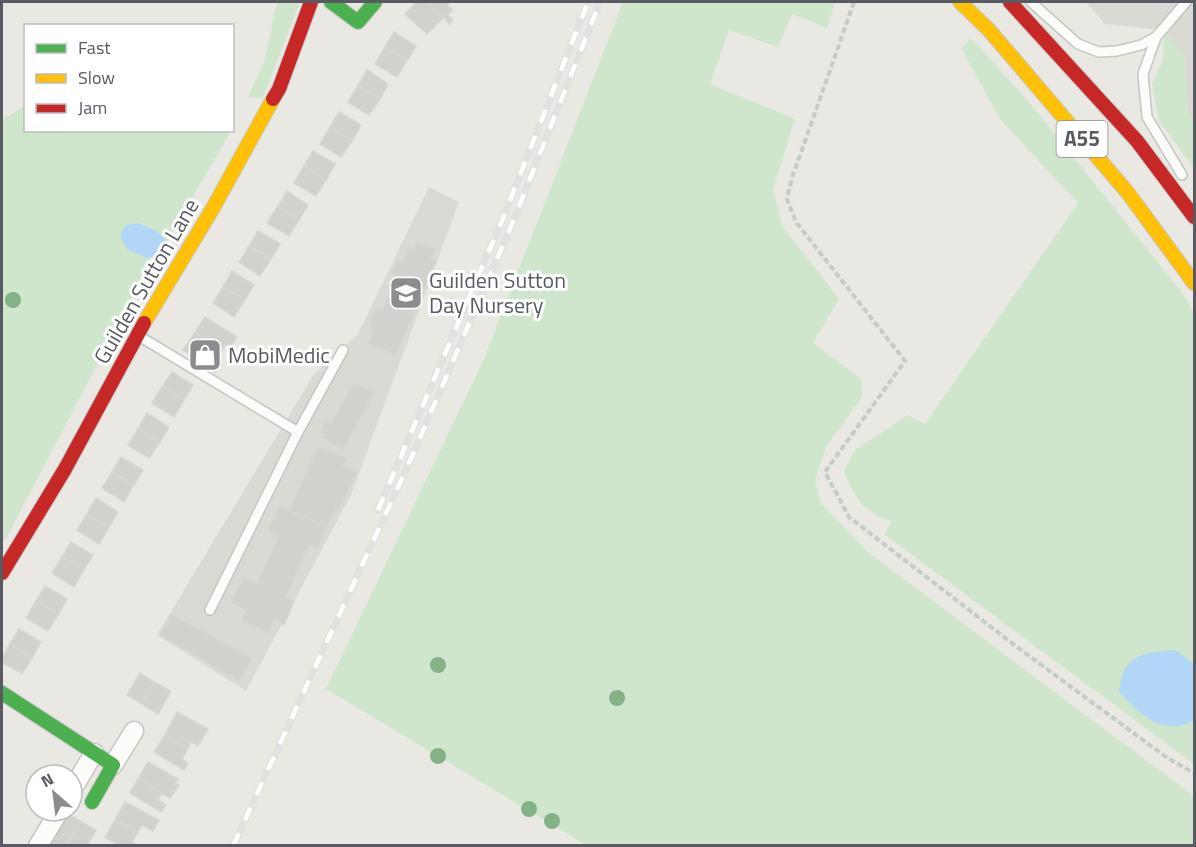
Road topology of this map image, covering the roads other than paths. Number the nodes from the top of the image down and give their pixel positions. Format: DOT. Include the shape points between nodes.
graph roads {
  1 [pos="311,2"];
  2 [pos="331,2"];
  3 [pos="375,2"];
  4 [pos="960,2"];
  5 [pos="1010,2"];
  6 [pos="1031,2"];
  7 [pos="1186,2"];
  8 [pos="1156,37"];
  9 [pos="1189,186"];
  10 [pos="1194,217"];
  11 [pos="1194,283"];
  12 [pos="137,335"];
  13 [pos="343,350"];
  14 [pos="298,432"];
  15 [pos="2,573"];
  16 [pos="210,610"];
  17 [pos="2,693"];
  18 [pos="134,731"];
  19 [pos="94,753"];
  20 [pos="113,765"];
  21 [pos="84,770"];
  22 [pos="92,802"];
  23 [pos="52,823"];
  24 [pos="38,846"];
  1 -- 12 [label="main road, Guilden Sutton Lane" via="279,88"];
  2 -- 3 [label="main road" via="358,22"];
  4 -- 11 [label="main road, A55" via="989,30 1128,193"];
  5 -- 10 [label="main road, A55" via="1137,141"];
  6 -- 8 [label="lane" via="1078,44 1099,52 1133,47"];
  7 -- 8 [label="lane"];
  8 -- 9 [label="lane" via="1143,74 1147,117"];
  12 -- 14 [label="lane"];
  12 -- 15 [label="main road, Guilden Sutton Lane" via="65,469"];
  13 -- 14 [label="lane"];
  14 -- 16 [label="lane"];
  17 -- 19 [label="main road"];
  18 -- 20 [label="street"];
  19 -- 20 [label="main road"];
  19 -- 21 [label="street"];
  20 -- 22 [label="main road"];
  23 -- 24 [label="street"];
}
